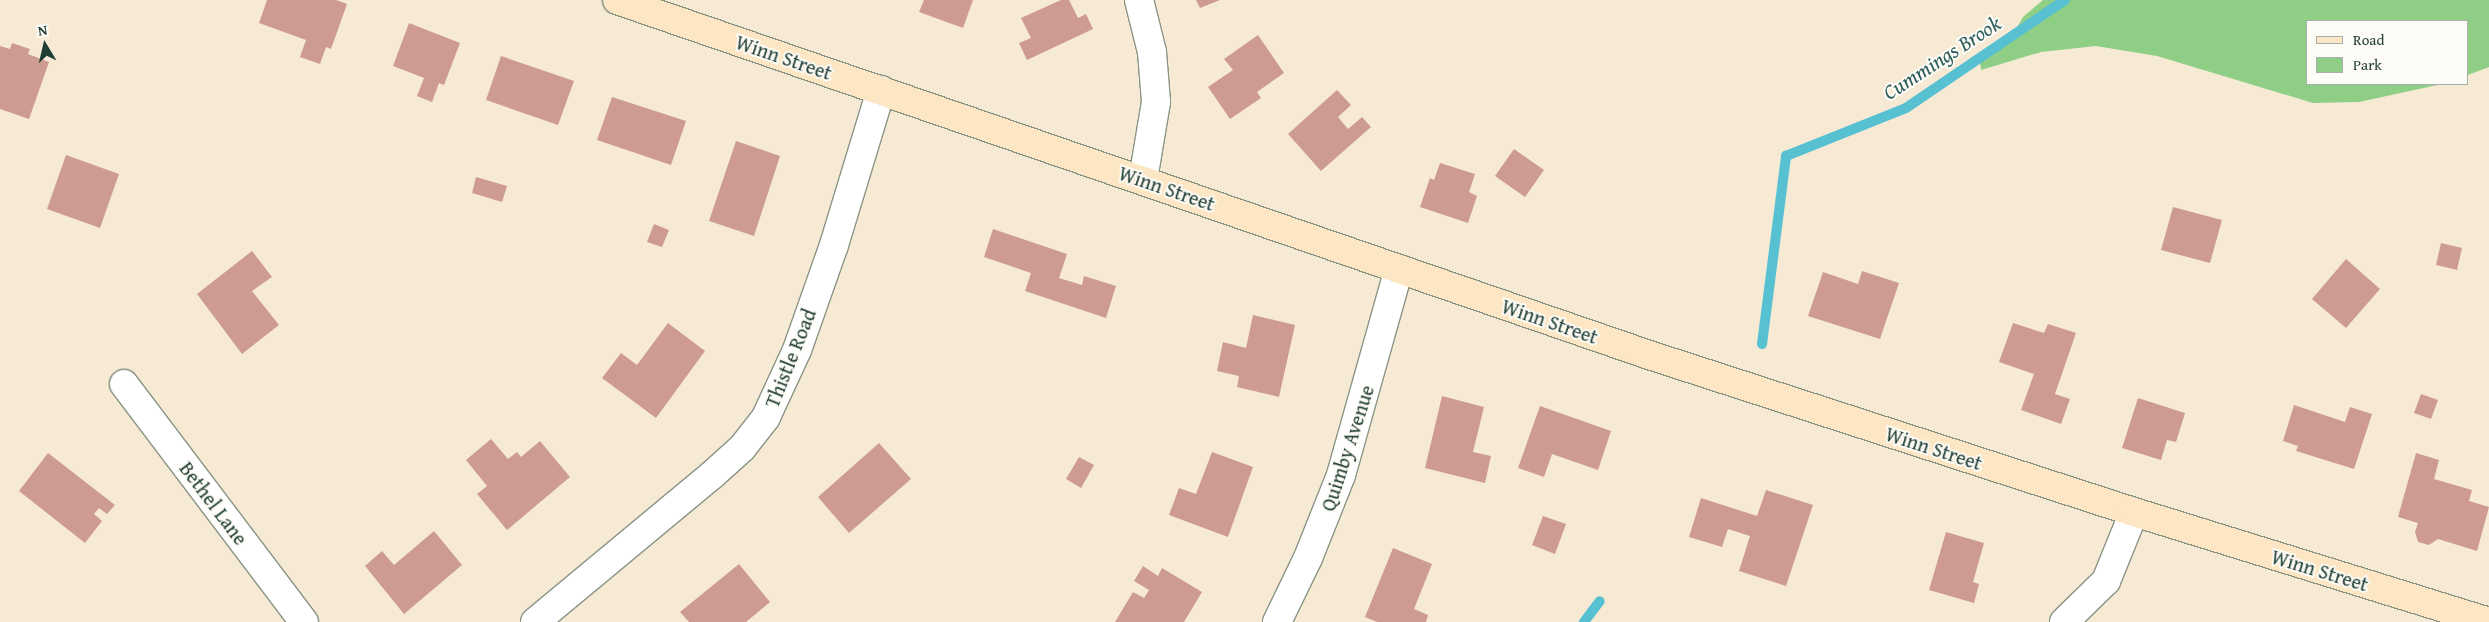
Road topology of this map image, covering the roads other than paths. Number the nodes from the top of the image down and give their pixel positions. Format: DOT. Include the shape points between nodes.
graph roads {
  1 [pos="617,0"];
  2 [pos="1138,0"];
  3 [pos="881,90"];
  4 [pos="1143,180"];
  5 [pos="1399,269"];
  6 [pos="124,384"];
  7 [pos="2134,512"];
  8 [pos="304,622"];
  9 [pos="535,622"];
  10 [pos="1277,622"];
  11 [pos="2064,622"];
  12 [pos="2489,622"];
  1 -- 3 [label="main road, Winn Street"];
  2 -- 4 [label="street" via="1152,52 1156,102"];
  3 -- 4 [label="main road, Winn Street"];
  3 -- 9 [label="street, Thistle Road" via="797,350 766,417 742,448 712,475"];
  4 -- 5 [label="main road, Winn Street"];
  5 -- 7 [label="main road, Winn Street" via="1646,354"];
  5 -- 10 [label="street, Quimby Avenue" via="1341,475 1308,558"];
  6 -- 8 [label="street, Bethel Lane"];
  7 -- 11 [label="street" via="2106,581 2094,597"];
  7 -- 12 [label="main road, Winn Street"];
}
